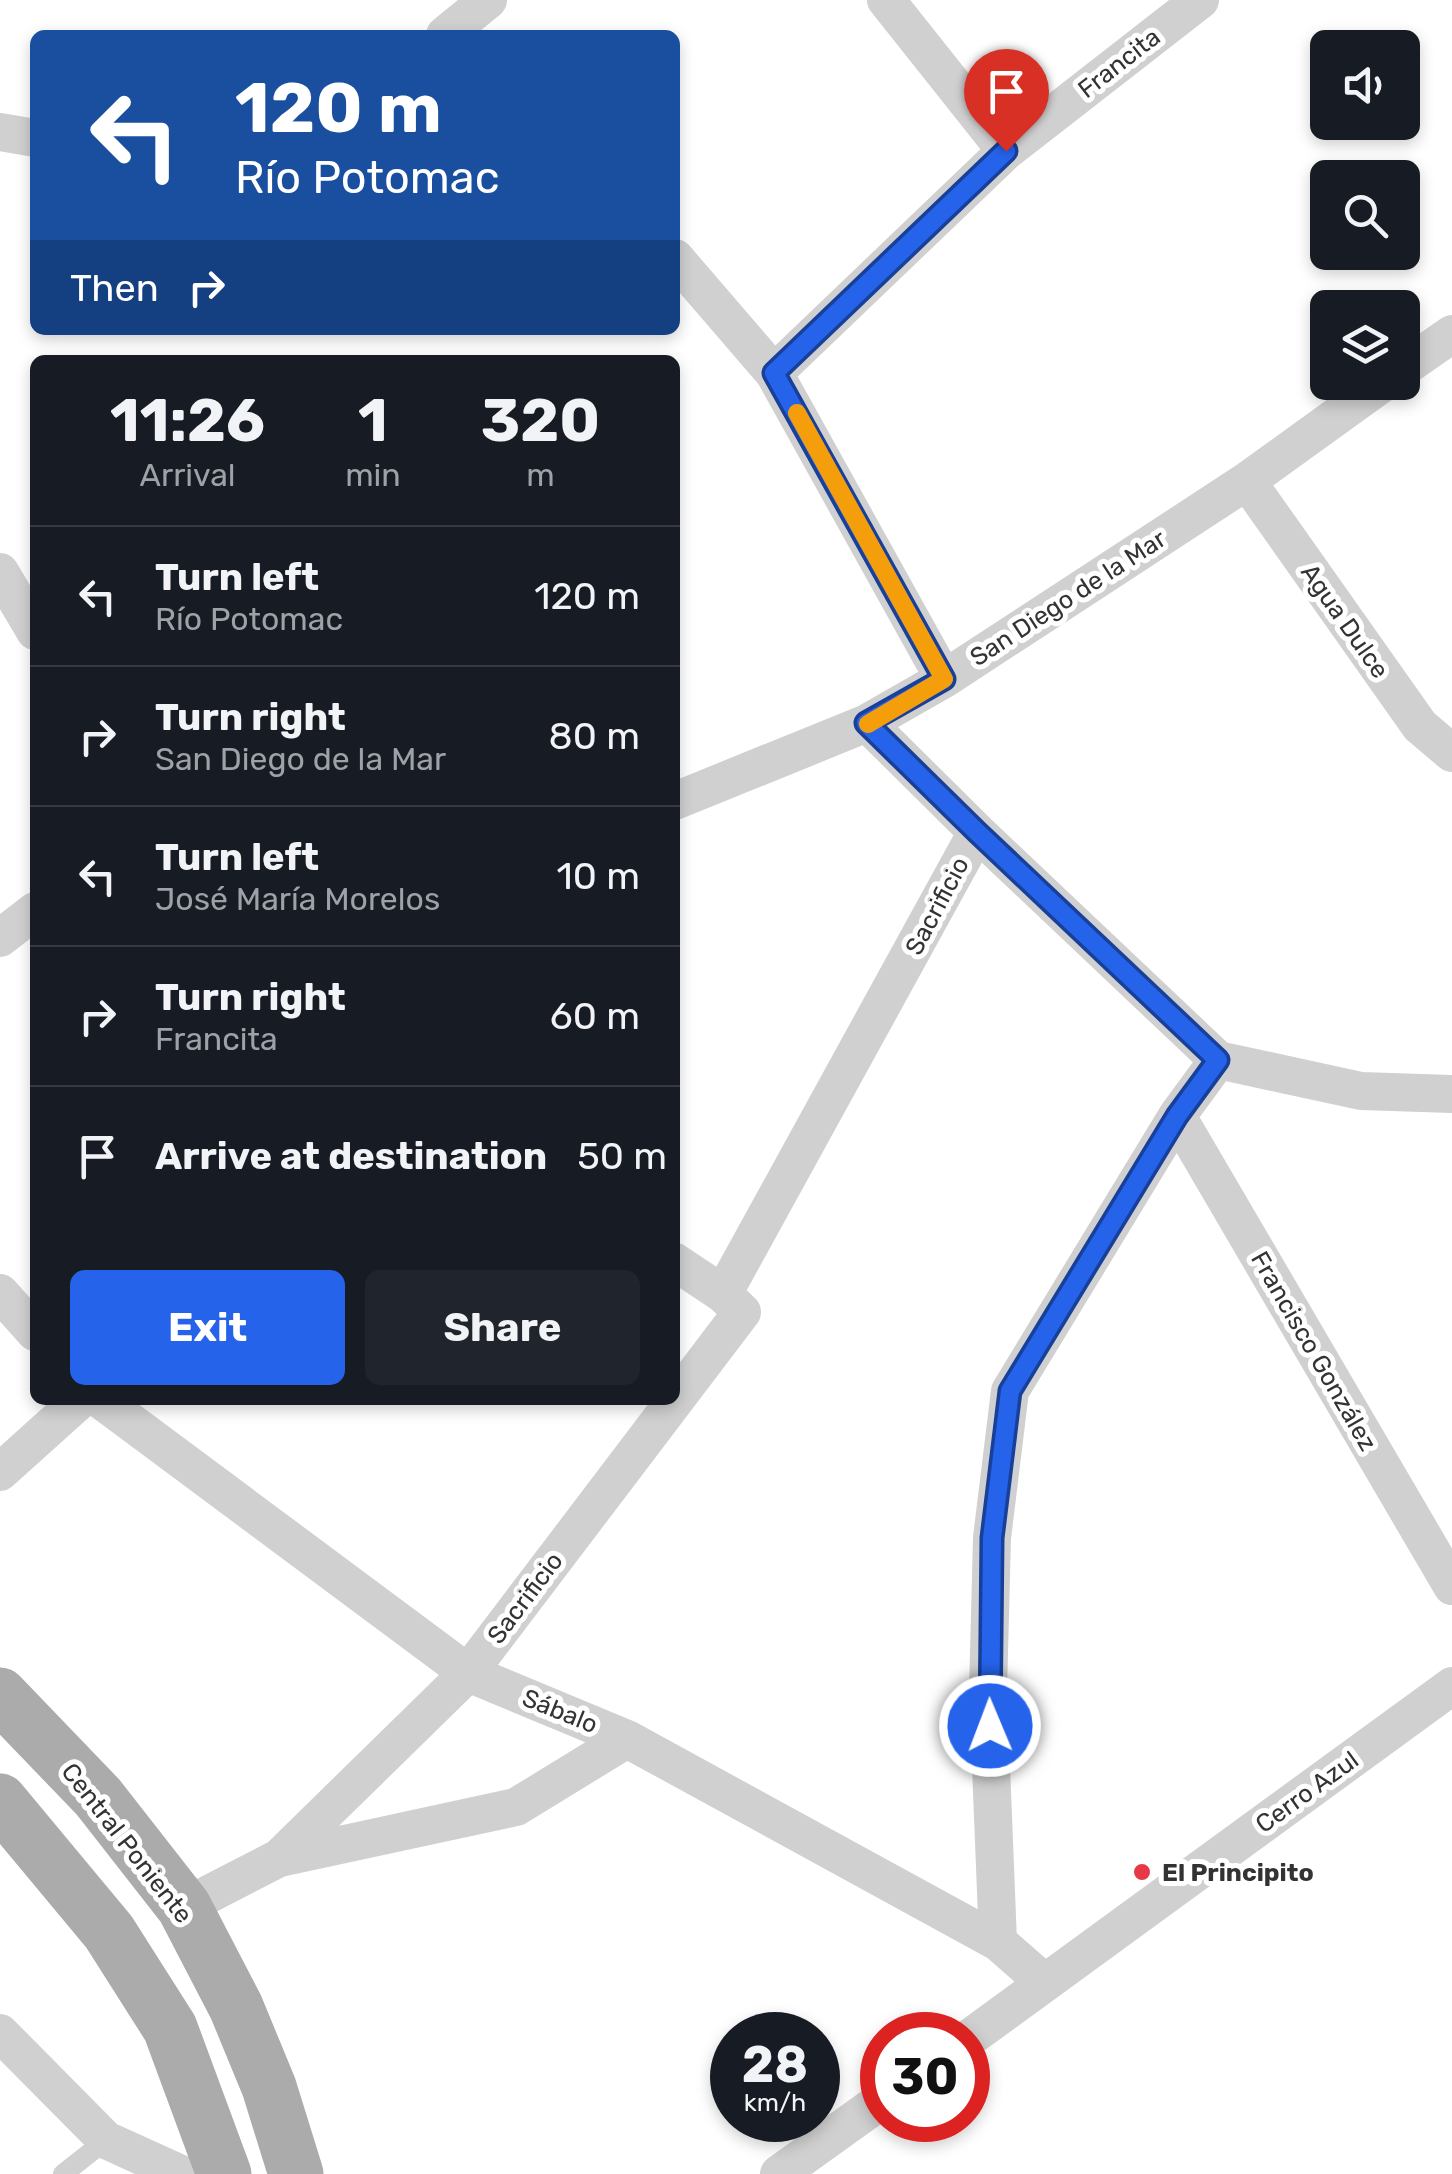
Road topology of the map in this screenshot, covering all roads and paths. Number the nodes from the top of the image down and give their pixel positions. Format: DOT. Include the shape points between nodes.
graph roads {
  1 [pos="488,0"];
  2 [pos="886,0"];
  3 [pos="1200,0"];
  4 [pos="450,30"];
  5 [pos="0,132"];
  6 [pos="30,137"];
  7 [pos="1006,151"];
  8 [pos="680,264"];
  9 [pos="1452,334"];
  10 [pos="1420,357"];
  11 [pos="774,373"];
  12 [pos="1359,400"];
  13 [pos="1247,482"];
  14 [pos="0,572"];
  15 [pos="30,623"];
  16 [pos="944,679"];
  17 [pos="866,723"];
  18 [pos="1452,753"];
  19 [pos="680,799"];
  20 [pos="977,832"];
  21 [pos="30,915"];
  22 [pos="0,938"];
  23 [pos="1218,1060"];
  24 [pos="1452,1094"];
  25 [pos="1177,1116"];
  26 [pos="680,1266"];
  27 [pos="0,1294"];
  28 [pos="733,1303"];
  29 [pos="30,1327"];
  30 [pos="680,1377"];
  31 [pos="74,1405"];
  32 [pos="108,1405"];
  33 [pos="660,1405"];
  34 [pos="0,1472"];
  35 [pos="1452,1586"];
  36 [pos="468,1673"];
  37 [pos="1452,1686"];
  38 [pos="0,1694"];
  39 [pos="628,1738"];
  40 [pos="0,1800"];
  41 [pos="279,1858"];
  42 [pos="184,1906"];
  43 [pos="998,1942"];
  44 [pos="1045,1983"];
  45 [pos="990,2022"];
  46 [pos="0,2033"];
  47 [pos="860,2116"];
  48 [pos="106,2140"];
  49 [pos="63,2174"];
  50 [pos="181,2174"];
  51 [pos="224,2174"];
  52 [pos="296,2174"];
  53 [pos="779,2174"];
  1 -- 4 [label="street"];
  2 -- 7 [label="street"];
  3 -- 7 [label="street, Francita"];
  5 -- 6 [label="street"];
  7 -- 11 [label="street, Francita"];
  8 -- 11 [label="street"];
  9 -- 10 [label="street"];
  11 -- 16 [label="street"];
  12 -- 13 [label="street, San Diego de la Mar"];
  13 -- 16 [label="street, San Diego de la Mar"];
  13 -- 18 [label="street, Agua Dulce" via="1420,726"];
  14 -- 15 [label="street"];
  16 -- 17 [label="street, San Diego de la Mar"];
  17 -- 19 [label="street, San Diego de la Mar"];
  17 -- 20 [label="street"];
  20 -- 23 [label="street"];
  20 -- 28 [label="street, Sacrificio"];
  21 -- 22 [label="street"];
  23 -- 24 [label="street" via="1361,1091"];
  23 -- 25 [label="street"];
  25 -- 35 [label="street, Francisco González"];
  25 -- 43 [label="street" via="1010,1391 992,1538 989,1672"];
  26 -- 28 [label="street"];
  27 -- 29 [label="street"];
  28 -- 30 [label="street, Sacrificio"];
  31 -- 34 [label="street"];
  32 -- 36 [label="street, Sábalo"];
  33 -- 36 [label="street, Sacrificio"];
  36 -- 39 [label="street, Sábalo"];
  36 -- 41 [label="street, Sacrificio"];
  37 -- 44 [label="street, Cerro Azul"];
  38 -- 42 [label="main road, Central Poniente" via="98,1797"];
  39 -- 41 [label="street, Sacrificio" via="516,1807"];
  39 -- 43 [label="street, Sábalo"];
  40 -- 51 [label="main road" via="109,1932 170,2028"];
  41 -- 42 [label="street, Sacrificio"];
  42 -- 52 [label="main road, Central Poniente" via="243,2023"];
  43 -- 44 [label="street, Sábalo"];
  44 -- 45 [label="street, Cerro Azul"];
  46 -- 48 [label="street"];
  47 -- 53 [label="street"];
  48 -- 49 [label="lane"];
  48 -- 50 [label="street"];
}
